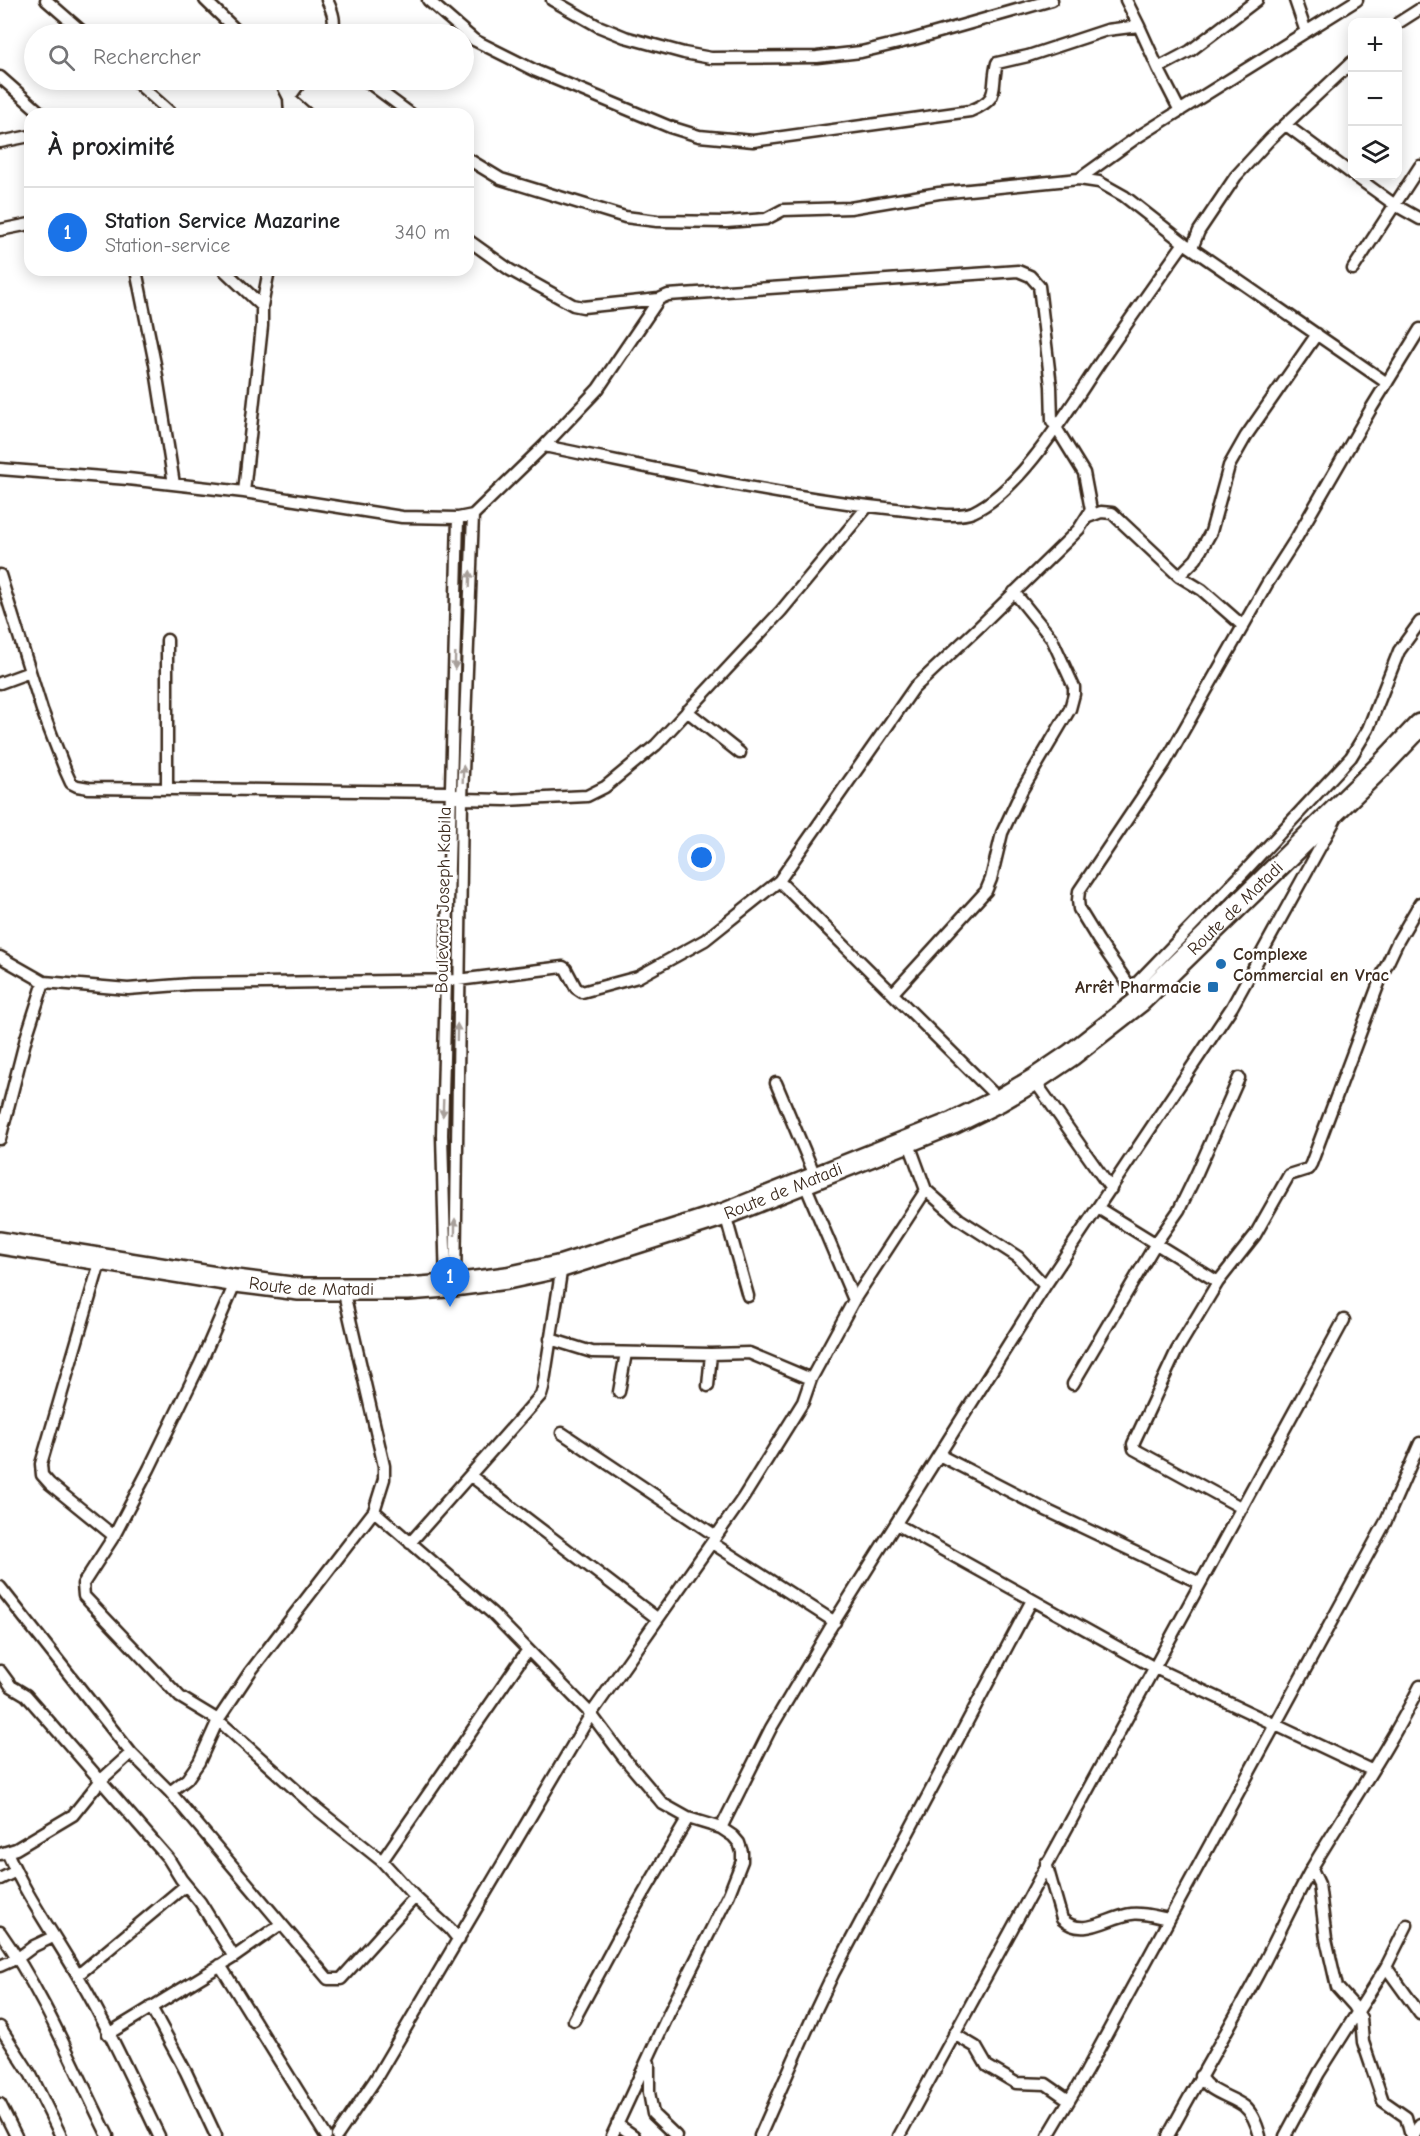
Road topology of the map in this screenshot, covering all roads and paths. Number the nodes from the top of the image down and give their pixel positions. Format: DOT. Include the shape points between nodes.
graph roads {
  1 [pos="46,0"];
  2 [pos="205,0"];
  3 [pos="327,0"];
  4 [pos="428,0"];
  5 [pos="552,0"];
  6 [pos="1052,0"];
  7 [pos="1125,0"];
  8 [pos="1257,0"];
  9 [pos="1295,0"];
  10 [pos="1357,0"];
  11 [pos="1420,9"];
  12 [pos="1402,20"];
  13 [pos="74,24"];
  14 [pos="230,24"];
  15 [pos="335,24"];
  16 [pos="456,24"];
  17 [pos="1138,26"];
  18 [pos="1306,32"];
  19 [pos="474,40"];
  20 [pos="1348,67"];
  21 [pos="1158,68"];
  22 [pos="0,77"];
  23 [pos="145,90"];
  24 [pos="285,90"];
  25 [pos="295,90"];
  26 [pos="379,90"];
  27 [pos="289,98"];
  28 [pos="35,108"];
  29 [pos="165,108"];
  30 [pos="290,108"];
  31 [pos="300,108"];
  32 [pos="403,108"];
  33 [pos="1180,111"];
  34 [pos="1286,124"];
  35 [pos="24,137"];
  36 [pos="0,142"];
  37 [pos="474,162"];
  38 [pos="1420,166"];
  39 [pos="1348,170"];
  40 [pos="1079,179"];
  41 [pos="1361,180"];
  42 [pos="1395,205"];
  43 [pos="1420,219"];
  44 [pos="24,225"];
  45 [pos="0,230"];
  46 [pos="474,244"];
  47 [pos="1188,246"];
  48 [pos="1353,268"];
  49 [pos="137,276"];
  50 [pos="230,276"];
  51 [pos="268,276"];
  52 [pos="659,298"];
  53 [pos="262,306"];
  54 [pos="1420,329"];
  55 [pos="1317,334"];
  56 [pos="1387,383"];
  57 [pos="1058,427"];
  58 [pos="544,446"];
  59 [pos="0,470"];
  60 [pos="174,484"];
  61 [pos="244,492"];
  62 [pos="868,506"];
  63 [pos="472,515"];
  64 [pos="1088,517"];
  65 [pos="458,519"];
  66 [pos="0,575"];
  67 [pos="1179,576"];
  68 [pos="1014,592"];
  69 [pos="3,596"];
  70 [pos="1420,622"];
  71 [pos="1243,626"];
  72 [pos="167,640"];
  73 [pos="30,672"];
  74 [pos="0,683"];
  75 [pos="687,711"];
  76 [pos="1420,725"];
  77 [pos="740,753"];
  78 [pos="167,788"];
  79 [pos="450,792"];
  80 [pos="462,798"];
  81 [pos="1346,800"];
  82 [pos="779,880"];
  83 [pos="1420,903"];
  84 [pos="0,957"];
  85 [pos="452,980"];
  86 [pos="44,982"];
  87 [pos="893,993"];
  88 [pos="1136,994"];
  89 [pos="1239,1078"];
  90 [pos="1034,1080"];
  91 [pos="776,1083"];
  92 [pos="1000,1100"];
  93 [pos="0,1139"];
  94 [pos="908,1141"];
  95 [pos="810,1180"];
  96 [pos="1111,1189"];
  97 [pos="926,1190"];
  98 [pos="1098,1208"];
  99 [pos="724,1214"];
  100 [pos="0,1243"];
  101 [pos="1156,1243"];
  102 [pos="101,1259"];
  103 [pos="562,1266"];
  104 [pos="236,1281"];
  105 [pos="1218,1282"];
  106 [pos="450,1286"];
  107 [pos="1045,1286"];
  108 [pos="343,1289"];
  109 [pos="748,1296"];
  110 [pos="854,1300"];
  111 [pos="1344,1320"];
  112 [pos="550,1339"];
  113 [pos="626,1353"];
  114 [pos="711,1354"];
  115 [pos="811,1379"];
  116 [pos="1073,1384"];
  117 [pos="708,1386"];
  118 [pos="618,1392"];
  119 [pos="562,1433"];
  120 [pos="1420,1443"];
  121 [pos="939,1455"];
  122 [pos="471,1476"];
  123 [pos="1242,1508"];
  124 [pos="374,1511"];
  125 [pos="896,1524"];
  126 [pos="114,1536"];
  127 [pos="714,1539"];
  128 [pos="410,1543"];
  129 [pos="1200,1583"];
  130 [pos="0,1587"];
  131 [pos="1032,1600"];
  132 [pos="658,1619"];
  133 [pos="835,1622"];
  134 [pos="527,1651"];
  135 [pos="1155,1668"];
  136 [pos="0,1671"];
  137 [pos="1420,1686"];
  138 [pos="591,1714"];
  139 [pos="218,1720"];
  140 [pos="1274,1725"];
  141 [pos="131,1753"];
  142 [pos="1371,1770"];
  143 [pos="101,1780"];
  144 [pos="170,1792"];
  145 [pos="688,1818"];
  146 [pos="721,1828"];
  147 [pos="4,1853"];
  148 [pos="382,1861"];
  149 [pos="1046,1863"];
  150 [pos="1312,1869"];
  151 [pos="16,1871"];
  152 [pos="0,1880"];
  153 [pos="186,1885"];
  154 [pos="415,1898"];
  155 [pos="1169,1919"];
  156 [pos="281,1924"];
  157 [pos="1407,1924"];
  158 [pos="0,1932"];
  159 [pos="53,1937"];
  160 [pos="459,1940"];
  161 [pos="234,1957"];
  162 [pos="18,1958"];
  163 [pos="220,1965"];
  164 [pos="0,1966"];
  165 [pos="1386,1967"];
  166 [pos="78,1975"];
  167 [pos="151,2007"];
  168 [pos="1357,2012"];
  169 [pos="1420,2013"];
  170 [pos="574,2020"];
  171 [pos="0,2027"];
  172 [pos="108,2034"];
  173 [pos="954,2034"];
  174 [pos="649,2057"];
  175 [pos="1200,2076"];
  176 [pos="1069,2100"];
  177 [pos="0,2104"];
  178 [pos="616,2124"];
  179 [pos="1420,2124"];
  180 [pos="4,2125"];
  181 [pos="16,2136"];
  182 [pos="61,2136"];
  183 [pos="108,2136"];
  184 [pos="159,2136"];
  185 [pos="216,2136"];
  186 [pos="326,2136"];
  187 [pos="337,2136"];
  188 [pos="612,2136"];
  189 [pos="634,2136"];
  190 [pos="676,2136"];
  191 [pos="760,2136"];
  192 [pos="899,2136"];
  193 [pos="1048,2136"];
  194 [pos="1168,2136"];
  195 [pos="1260,2136"];
  196 [pos="1285,2136"];
  197 [pos="1412,2136"];
  1 -- 13 [label="street"];
  2 -- 14 [label="street"];
  3 -- 15 [label="street"];
  4 -- 16 [label="street"];
  5 -- 6 [label="street" via="626,37 711,58 817,57 861,52"];
  7 -- 17 [label="street"];
  8 -- 21 [label="street" via="1190,51"];
  9 -- 18 [label="street"];
  10 -- 18 [label="street"];
  11 -- 12 [label="street"];
  17 -- 19 [label="street" via="1107,30 997,63 988,104 970,111 753,141 679,130 536,71"];
  17 -- 21 [label="street"];
  18 -- 33 [label="street"];
  20 -- 34 [label="street"];
  21 -- 33 [label="street"];
  22 -- 28 [label="street"];
  23 -- 29 [label="street"];
  24 -- 27 [label="street"];
  25 -- 27 [label="street"];
  26 -- 32 [label="street"];
  27 -- 30 [label="street"];
  27 -- 31 [label="street"];
  33 -- 40 [label="street"];
  34 -- 39 [label="street"];
  34 -- 47 [label="street" via="1236,176"];
  35 -- 36 [label="street"];
  37 -- 40 [label="street" via="501,178 625,216 657,221 766,219 783,210 850,208 939,193"];
  38 -- 42 [label="street"];
  40 -- 47 [label="street" via="1099,182 1124,196"];
  41 -- 42 [label="street"];
  42 -- 43 [label="street"];
  42 -- 48 [label="street"];
  44 -- 45 [label="street"];
  46 -- 52 [label="street" via="573,306"];
  47 -- 55 [label="street"];
  47 -- 57 [label="street"];
  49 -- 60 [label="street"];
  50 -- 53 [label="street"];
  51 -- 53 [label="street"];
  52 -- 57 [label="street" via="1018,272 1030,276 1039,286 1052,421"];
  52 -- 58 [label="street" via="598,389"];
  53 -- 61 [label="street"];
  54 -- 56 [label="street"];
  55 -- 56 [label="street"];
  55 -- 67 [label="street" via="1246,436 1229,466 1211,532 1196,559"];
  56 -- 71 [label="street"];
  57 -- 62 [label="street" via="999,495 971,513"];
  57 -- 64 [label="street" via="1084,473 1091,510"];
  58 -- 62 [label="street" via="750,488"];
  58 -- 63 [label="street"];
  59 -- 60 [label="street"];
  60 -- 61 [label="street"];
  61 -- 65 [label="street" via="402,516"];
  62 -- 75 [label="street" via="781,611"];
  63 -- 65 [label="street"];
  80 -- 63 [label="street, Boulevard Joseph Kabila, one-way"];
  64 -- 67 [label="street" via="1112,513"];
  64 -- 68 [label="street"];
  65 -- 79 [label="street, Boulevard Joseph Kabila, one-way"];
  66 -- 69 [label="street"];
  67 -- 71 [label="street" via="1202,590"];
  68 -- 82 [label="street" via="914,688"];
  68 -- 87 [label="street" via="1060,655 1074,687 1070,709 1002,832 986,891"];
  69 -- 73 [label="street"];
  70 -- 88 [label="street" via="1399,651 1368,729 1351,757"];
  71 -- 88 [label="street" via="1165,762 1079,891 1079,909"];
  72 -- 78 [label="street"];
  73 -- 74 [label="street"];
  73 -- 78 [label="street" via="71,783 89,788"];
  75 -- 77 [label="street"];
  75 -- 80 [label="street" via="656,745 605,787 586,796"];
  76 -- 81 [label="highway, Route de Matadi"];
  78 -- 79 [label="street"];
  79 -- 80 [label="street"];
  79 -- 85 [label="street, Boulevard Joseph Kabila"];
  80 -- 85 [label="street, Boulevard Joseph Kabila"];
  81 -- 88 [label="highway, Route de Matadi"];
  81 -- 96 [label="street" via="1232,1007"];
  82 -- 85 [label="street" via="705,940 638,978 582,992 563,967"];
  82 -- 87 [label="street"];
  83 -- 105 [label="street" via="1382,975 1311,1164 1308,1169 1289,1175 1255,1235"];
  84 -- 86 [label="street"];
  85 -- 86 [label="street" via="192,984 128,989"];
  85 -- 106 [label="street, Boulevard Joseph Kabila"];
  86 -- 93 [label="street"];
  87 -- 92 [label="street"];
  88 -- 90 [label="highway, Route de Matadi" via="1071,1055"];
  89 -- 101 [label="street" via="1179,1210"];
  90 -- 92 [label="highway, Route de Matadi"];
  90 -- 96 [label="street"];
  91 -- 95 [label="street"];
  92 -- 94 [label="highway, Route de Matadi"];
  94 -- 95 [label="highway, Route de Matadi"];
  94 -- 97 [label="street"];
  95 -- 99 [label="highway, Route de Matadi"];
  95 -- 110 [label="street"];
  96 -- 98 [label="street"];
  97 -- 107 [label="street" via="958,1219 1018,1257"];
  97 -- 110 [label="street"];
  98 -- 101 [label="street"];
  98 -- 107 [label="street"];
  99 -- 103 [label="highway, Route de Matadi"];
  99 -- 109 [label="street"];
  100 -- 102 [label="highway, Route de Matadi"];
  101 -- 105 [label="street"];
  101 -- 116 [label="street"];
  102 -- 104 [label="highway, Route de Matadi"];
  102 -- 126 [label="street" via="41,1464 42,1475 50,1484"];
  103 -- 106 [label="highway, Route de Matadi"];
  103 -- 112 [label="street"];
  104 -- 108 [label="highway, Route de Matadi" via="299,1289"];
  104 -- 126 [label="street"];
  105 -- 123 [label="street" via="1178,1350 1132,1444 1134,1449"];
  106 -- 108 [label="highway, Route de Matadi"];
  107 -- 121 [label="street"];
  108 -- 124 [label="street" via="384,1466"];
  110 -- 115 [label="street"];
  111 -- 123 [label="street"];
  112 -- 113 [label="street" via="592,1352"];
  112 -- 122 [label="street" via="543,1388 537,1401"];
  113 -- 114 [label="street"];
  113 -- 118 [label="street"];
  114 -- 115 [label="street" via="749,1353"];
  114 -- 117 [label="street"];
  115 -- 127 [label="street" via="803,1402"];
  119 -- 127 [label="street"];
  120 -- 140 [label="street" via="1385,1523"];
  121 -- 125 [label="street"];
  121 -- 129 [label="street"];
  122 -- 128 [label="street"];
  122 -- 132 [label="street"];
  123 -- 129 [label="street"];
  124 -- 128 [label="street"];
  124 -- 139 [label="street" via="250,1672"];
  125 -- 131 [label="street"];
  125 -- 133 [label="street"];
  126 -- 139 [label="street" via="83,1584 84,1596 180,1697"];
  127 -- 132 [label="street"];
  127 -- 133 [label="street"];
  128 -- 134 [label="street" via="492,1614"];
  129 -- 135 [label="street"];
  130 -- 141 [label="street"];
  131 -- 135 [label="street"];
  131 -- 191 [label="street" via="833,1974"];
  132 -- 138 [label="street"];
  133 -- 146 [label="street" via="771,1728"];
  134 -- 138 [label="street"];
  134 -- 148 [label="street"];
  135 -- 140 [label="street"];
  135 -- 149 [label="street"];
  136 -- 143 [label="street"];
  137 -- 142 [label="street"];
  138 -- 145 [label="street" via="663,1804"];
  138 -- 160 [label="street"];
  139 -- 144 [label="street" via="199,1762 187,1779"];
  139 -- 148 [label="street"];
  140 -- 142 [label="street"];
  140 -- 155 [label="street"];
  141 -- 143 [label="street"];
  141 -- 144 [label="street"];
  142 -- 150 [label="street"];
  143 -- 147 [label="street" via="73,1815"];
  143 -- 153 [label="street"];
  144 -- 156 [label="street"];
  145 -- 146 [label="street"];
  145 -- 170 [label="street"];
  146 -- 174 [label="street" via="739,1843 742,1861"];
  147 -- 151 [label="street"];
  148 -- 154 [label="street"];
  149 -- 155 [label="street" via="1062,1919 1069,1926 1089,1928 1136,1913"];
  149 -- 173 [label="street"];
  150 -- 168 [label="street" via="1319,1884 1337,1987"];
  150 -- 175 [label="street"];
  151 -- 152 [label="street"];
  151 -- 159 [label="street"];
  153 -- 161 [label="street"];
  153 -- 166 [label="street"];
  154 -- 156 [label="street" via="348,1972 333,1980"];
  154 -- 160 [label="street"];
  155 -- 176 [label="street"];
  156 -- 161 [label="street"];
  157 -- 165 [label="street"];
  158 -- 162 [label="street"];
  159 -- 162 [label="street"];
  159 -- 166 [label="street"];
  160 -- 187 [label="street"];
  161 -- 163 [label="street"];
  162 -- 164 [label="street"];
  162 -- 183 [label="street"];
  163 -- 167 [label="street"];
  163 -- 186 [label="street"];
  165 -- 168 [label="street"];
  165 -- 169 [label="street"];
  166 -- 172 [label="street"];
  167 -- 172 [label="street"];
  167 -- 185 [label="street"];
  168 -- 196 [label="street"];
  168 -- 197 [label="street" via="1383,2101 1406,2116"];
  171 -- 182 [label="street" via="31,2075"];
  172 -- 184 [label="street"];
  173 -- 176 [label="street" via="976,2047 987,2066 1016,2083 1046,2084"];
  173 -- 192 [label="street"];
  174 -- 178 [label="street"];
  174 -- 190 [label="street" via="650,2105 657,2119"];
  175 -- 194 [label="street"];
  175 -- 195 [label="street" via="1208,2087 1245,2107"];
  176 -- 193 [label="street"];
  177 -- 180 [label="street"];
  178 -- 188 [label="street"];
  178 -- 189 [label="street"];
  179 -- 197 [label="street"];
  180 -- 181 [label="street"];
}
